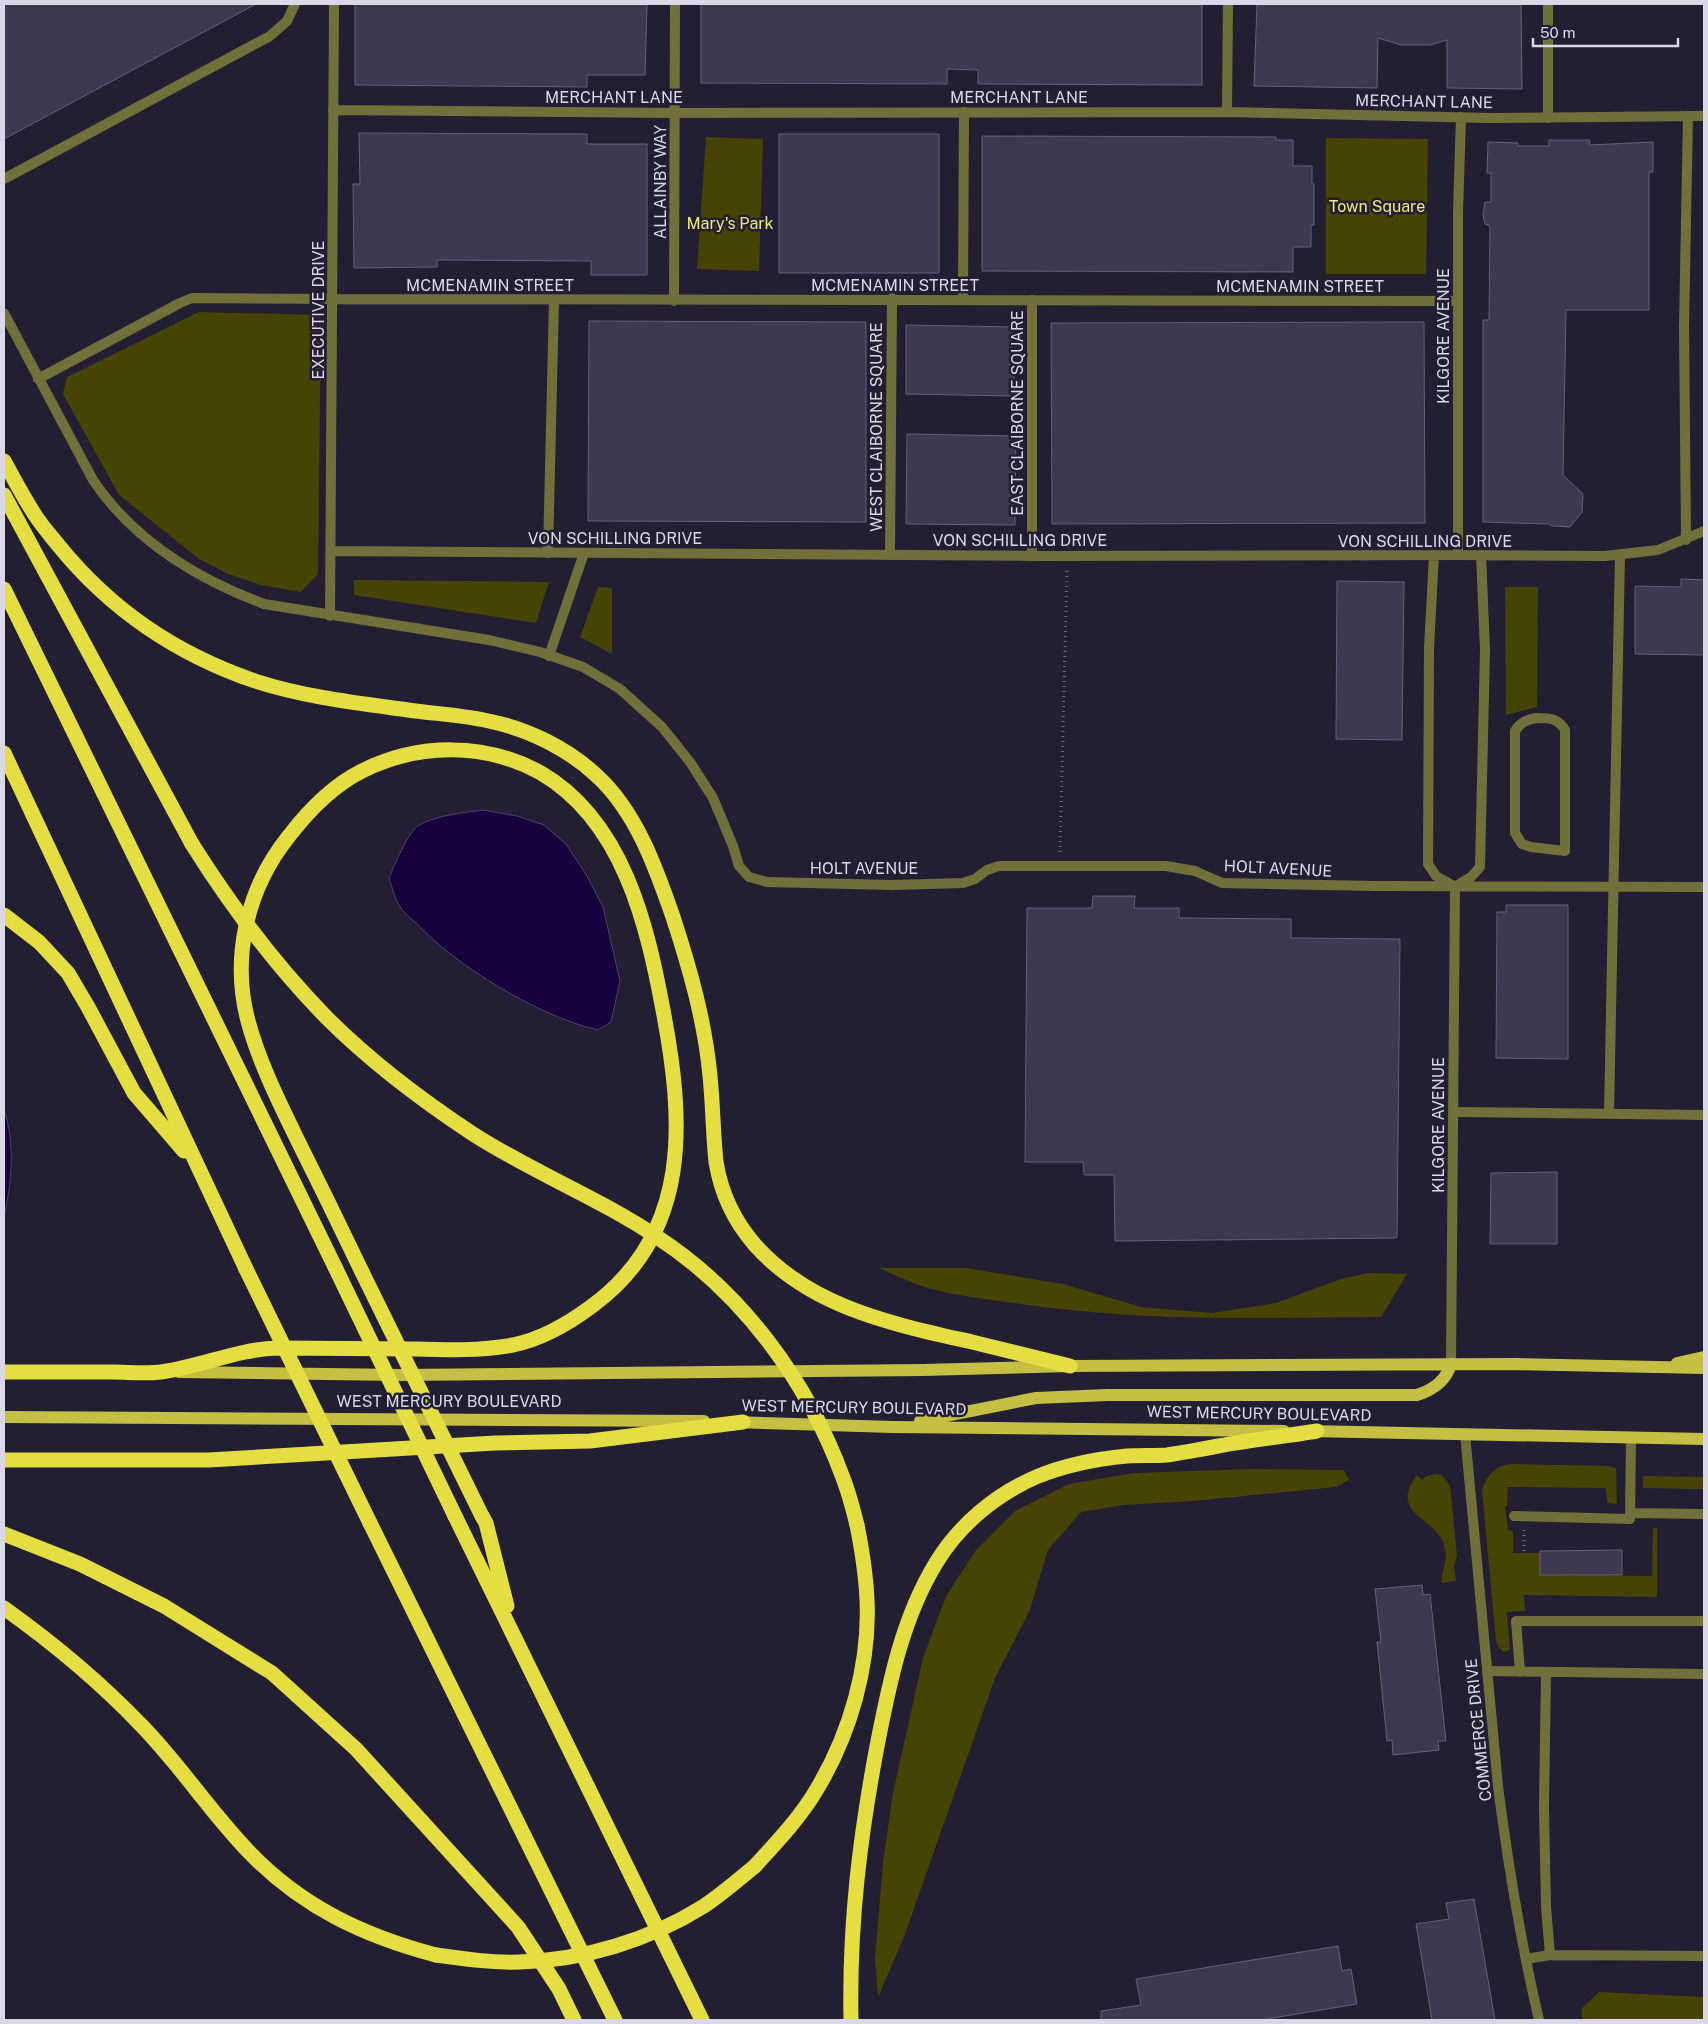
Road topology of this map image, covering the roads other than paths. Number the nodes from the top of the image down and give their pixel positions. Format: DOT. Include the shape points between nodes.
graph roads {
  1 [pos="295,4"];
  2 [pos="334,4"];
  3 [pos="675,4"];
  4 [pos="1228,4"];
  5 [pos="1548,4"];
  6 [pos="334,110"];
  7 [pos="675,112"];
  8 [pos="964,112"];
  9 [pos="1227,112"];
  10 [pos="1688,116"];
  11 [pos="1704,116"];
  12 [pos="1461,117"];
  13 [pos="1548,118"];
  14 [pos="4,178"];
  15 [pos="892,298"];
  16 [pos="333,299"];
  17 [pos="554,300"];
  18 [pos="674,300"];
  19 [pos="964,300"];
  20 [pos="1032,300"];
  21 [pos="1458,301"];
  22 [pos="4,314"];
  23 [pos="38,379"];
  24 [pos="4,461"];
  25 [pos="4,496"];
  26 [pos="1704,531"];
  27 [pos="1686,540"];
  28 [pos="330,551"];
  29 [pos="548,552"];
  30 [pos="584,553"];
  31 [pos="1458,554"];
  32 [pos="890,555"];
  33 [pos="1434,555"];
  34 [pos="1481,555"];
  35 [pos="1620,555"];
  36 [pos="1032,556"];
  37 [pos="4,589"];
  38 [pos="330,616"];
  39 [pos="549,656"];
  40 [pos="4,753"];
  41 [pos="1565,851"];
  42 [pos="1455,886"];
  43 [pos="1615,886"];
  44 [pos="1704,887"];
  45 [pos="4,915"];
  46 [pos="1454,1112"];
  47 [pos="1610,1114"];
  48 [pos="1704,1115"];
  49 [pos="196,1165"];
  50 [pos="1704,1357"];
  51 [pos="1451,1364"];
  52 [pos="4,1366"];
  53 [pos="1070,1366"];
  54 [pos="1658,1367"];
  55 [pos="1704,1368"];
  56 [pos="4,1372"];
  57 [pos="34,1372"];
  58 [pos="160,1372"];
  59 [pos="4,1417"];
  60 [pos="744,1422"];
  61 [pos="893,1426"];
  62 [pos="1317,1431"];
  63 [pos="1465,1434"];
  64 [pos="1631,1438"];
  65 [pos="1704,1439"];
  66 [pos="4,1460"];
  67 [pos="1630,1513"];
  68 [pos="1704,1514"];
  69 [pos="1519,1516"];
  70 [pos="4,1534"];
  71 [pos="4,1608"];
  72 [pos="1704,1621"];
  73 [pos="514,1636"];
  74 [pos="1487,1671"];
  75 [pos="1520,1672"];
  76 [pos="1546,1672"];
  77 [pos="1704,1674"];
  78 [pos="1550,1955"];
  79 [pos="1704,1956"];
  80 [pos="1526,1959"];
  81 [pos="574,2020"];
  82 [pos="615,2020"];
  83 [pos="702,2020"];
  84 [pos="852,2020"];
  85 [pos="1539,2020"];
  1 -- 14 [label="street" via="287,21 270,36"];
  2 -- 6 [label="street, EXECUTIVE DRIVE"];
  3 -- 7 [label="street, ALLAINBY WAY"];
  4 -- 9 [label="street"];
  5 -- 13 [label="street"];
  6 -- 7 [label="street, MERCHANT LANE"];
  6 -- 16 [label="street, EXECUTIVE DRIVE"];
  7 -- 8 [label="street, MERCHANT LANE"];
  7 -- 18 [label="street, ALLAINBY WAY"];
  8 -- 9 [label="street, MERCHANT LANE"];
  8 -- 19 [label="street"];
  9 -- 12 [label="street, MERCHANT LANE"];
  10 -- 11 [label="street, MERCHANT LANE"];
  10 -- 13 [label="street, MERCHANT LANE"];
  10 -- 27 [label="street" via="1684,326"];
  12 -- 13 [label="street, MERCHANT LANE"];
  12 -- 21 [label="street, KILGORE AVENUE"];
  15 -- 18 [label="street, MCMENAMIN STREET"];
  15 -- 19 [label="street, MCMENAMIN STREET"];
  15 -- 32 [label="street, WEST CLAIBORNE SQUARE"];
  16 -- 17 [label="street, MCMENAMIN STREET"];
  16 -- 23 [label="street, MCMENAMIN STREET" via="192,298"];
  16 -- 28 [label="street, EXECUTIVE DRIVE"];
  17 -- 18 [label="street, MCMENAMIN STREET"];
  17 -- 29 [label="street"];
  19 -- 20 [label="street, MCMENAMIN STREET"];
  20 -- 21 [label="street, MCMENAMIN STREET"];
  20 -- 36 [label="street, EAST CLAIBORNE SQUARE"];
  21 -- 31 [label="street, KILGORE AVENUE"];
  22 -- 23 [label="street"];
  23 -- 38 [label="street" via="107,501 151,543 177,562 237,594 264,604"];
  24 -- 53 [label="highway" via="36,518 82,575 136,621 176,646 257,681 299,692 492,721 534,735 570,754 597,775 620,801 641,838 684,950 710,1073 716,1163 722,1188 745,1234 785,1274 832,1302 904,1326"];
  25 -- 71 [label="highway, bridge" via="192,844 277,962 329,1020 382,1066 474,1134 658,1237 721,1288 764,1336 795,1380 844,1478 864,1562 867,1602 861,1677 838,1749 816,1790 787,1831 755,1866 704,1906 638,1939 564,1958 520,1962 436,1955 400,1945 327,1914 288,1888 250,1853 142,1725 67,1656"];
  26 -- 27 [label="street, VON SCHILLING DRIVE"];
  27 -- 35 [label="street, VON SCHILLING DRIVE" via="1658,550"];
  28 -- 29 [label="street, VON SCHILLING DRIVE"];
  28 -- 38 [label="street, EXECUTIVE DRIVE"];
  29 -- 30 [label="street, VON SCHILLING DRIVE"];
  30 -- 32 [label="street, VON SCHILLING DRIVE"];
  30 -- 39 [label="street"];
  31 -- 33 [label="street, VON SCHILLING DRIVE"];
  31 -- 34 [label="street, VON SCHILLING DRIVE"];
  32 -- 36 [label="street, VON SCHILLING DRIVE"];
  33 -- 36 [label="street, VON SCHILLING DRIVE"];
  33 -- 42 [label="street" via="1429,648 1428,864 1436,876"];
  34 -- 35 [label="street, VON SCHILLING DRIVE"];
  34 -- 42 [label="street" via="1485,650 1480,867 1471,877"];
  35 -- 43 [label="street"];
  37 -- 73 [label="highway, bridge"];
  38 -- 39 [label="street" via="489,640"];
  39 -- 42 [label="street, HOLT AVENUE" via="583,667 620,689 662,726 713,798 739,866 749,877 767,882 892,885 963,882 999,866 1059,866 1179,867 1222,883"];
  40 -- 49 [label="highway"];
  41 -- 41 [label="street" via="1565,730 1560,721 1553,718 1526,720 1515,731 1515,833 1522,844"];
  42 -- 43 [label="street, HOLT AVENUE"];
  42 -- 46 [label="street, KILGORE AVENUE"];
  43 -- 44 [label="street, HOLT AVENUE"];
  43 -- 47 [label="street"];
  45 -- 49 [label="highway" via="39,942 68,973 134,1093"];
  46 -- 47 [label="street"];
  46 -- 51 [label="street, KILGORE AVENUE"];
  47 -- 48 [label="street"];
  49 -- 82 [label="highway, bridge"];
  50 -- 54 [label="main road"];
  51 -- 53 [label="main road, WEST MERCURY BOULEVARD"];
  51 -- 54 [label="main road, WEST MERCURY BOULEVARD"];
  51 -- 61 [label="main road" via="1437,1385 1429,1392 1417,1395 1036,1398"];
  52 -- 57 [label="highway"];
  53 -- 58 [label="main road, WEST MERCURY BOULEVARD" via="399,1375"];
  54 -- 55 [label="main road, WEST MERCURY BOULEVARD"];
  56 -- 57 [label="highway, WEST MERCURY BOULEVARD"];
  57 -- 58 [label="highway, WEST MERCURY BOULEVARD"];
  58 -- 73 [label="highway, bridge" via="269,1348 478,1350 516,1344 545,1335 610,1293 651,1241 661,1220 673,1177 676,1147 672,1064 655,968 637,904 617,854 596,821 572,796 542,774 510,759 477,751 439,750 387,759 356,774 328,792 273,856 248,916 242,965 247,1018 279,1102 362,1272 482,1516 486,1523"];
  59 -- 60 [label="main road, WEST MERCURY BOULEVARD"];
  60 -- 61 [label="main road, WEST MERCURY BOULEVARD"];
  60 -- 66 [label="highway" via="590,1441 496,1443 209,1460"];
  61 -- 62 [label="main road, WEST MERCURY BOULEVARD"];
  62 -- 63 [label="main road, WEST MERCURY BOULEVARD"];
  62 -- 84 [label="highway" via="1166,1455 1095,1460 1061,1468 1010,1490 960,1529 936,1563 916,1601 900,1645 884,1712 862,1829 856,1882"];
  63 -- 64 [label="main road, WEST MERCURY BOULEVARD"];
  63 -- 74 [label="street, COMMERCE DRIVE"];
  64 -- 65 [label="main road, WEST MERCURY BOULEVARD"];
  64 -- 67 [label="street"];
  67 -- 68 [label="street"];
  67 -- 69 [label="street" via="1630,1519"];
  70 -- 81 [label="highway" via="80,1564 164,1606 272,1673 356,1749 518,1927 559,1989"];
  72 -- 75 [label="street" via="1516,1621"];
  73 -- 83 [label="highway"];
  74 -- 75 [label="street"];
  74 -- 80 [label="street, COMMERCE DRIVE" via="1504,1837"];
  75 -- 76 [label="street"];
  76 -- 77 [label="street"];
  76 -- 78 [label="street" via="1545,1838"];
  78 -- 79 [label="street"];
  78 -- 80 [label="street"];
  80 -- 85 [label="street, COMMERCE DRIVE"];
}
